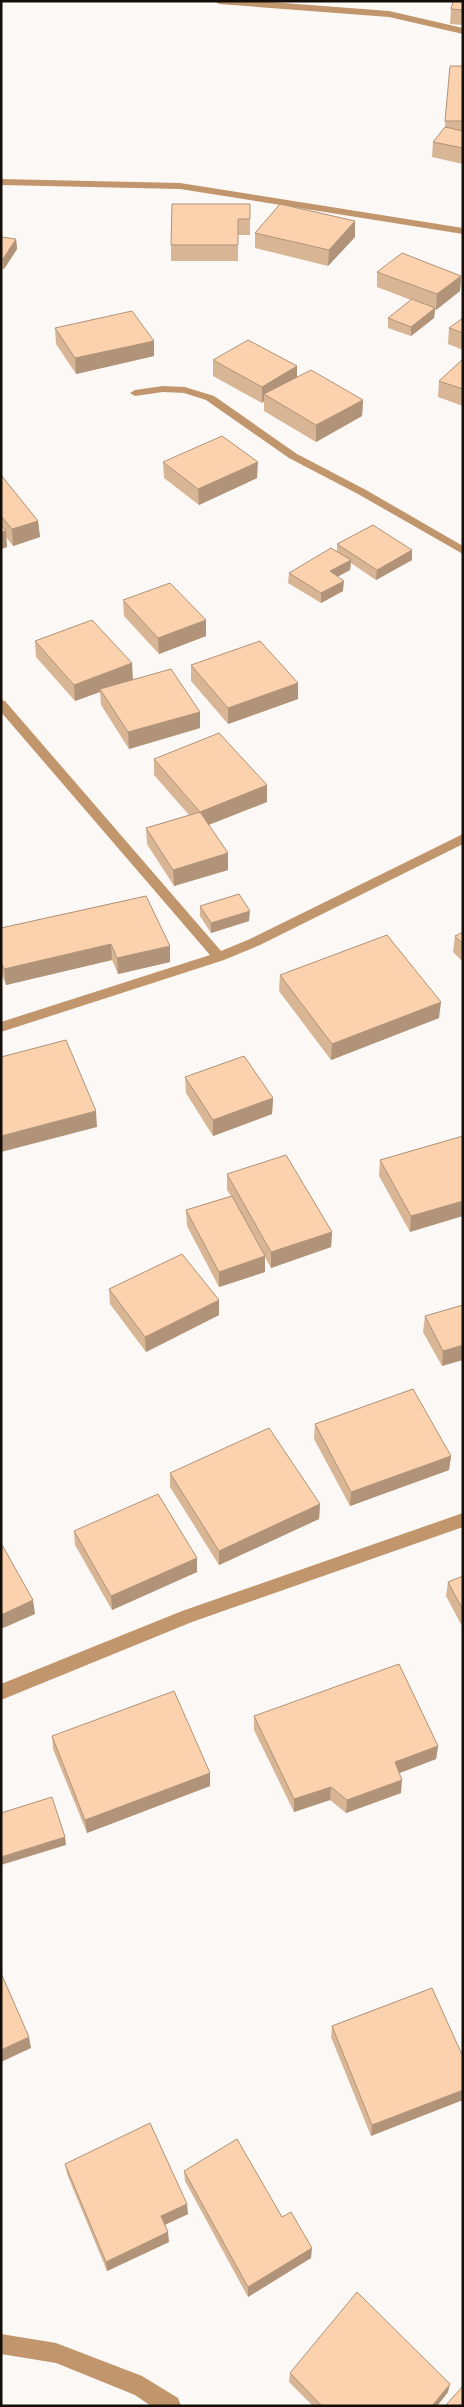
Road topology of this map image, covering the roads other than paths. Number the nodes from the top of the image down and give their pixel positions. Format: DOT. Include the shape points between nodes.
graph roads {
  1 [pos="219,1"];
  2 [pos="463,31"];
  3 [pos="1,182"];
  4 [pos="463,231"];
  5 [pos="136,393"];
  6 [pos="463,551"];
  7 [pos="1,704"];
  8 [pos="463,838"];
  9 [pos="219,957"];
  10 [pos="1,1027"];
  11 [pos="463,1520"];
  12 [pos="1,1692"];
  13 [pos="1,2344"];
  14 [pos="170,2406"];
  1 -- 2 [label="street" via="389,14"];
  3 -- 4 [label="street" via="180,186"];
  5 -- 6 [label="street" via="185,390 210,398 293,456"];
  7 -- 9 [label="street"];
  8 -- 9 [label="street"];
  9 -- 10 [label="street"];
  11 -- 12 [label="street" via="188,1616"];
  13 -- 14 [label="street" via="56,2353 142,2387"];
}
